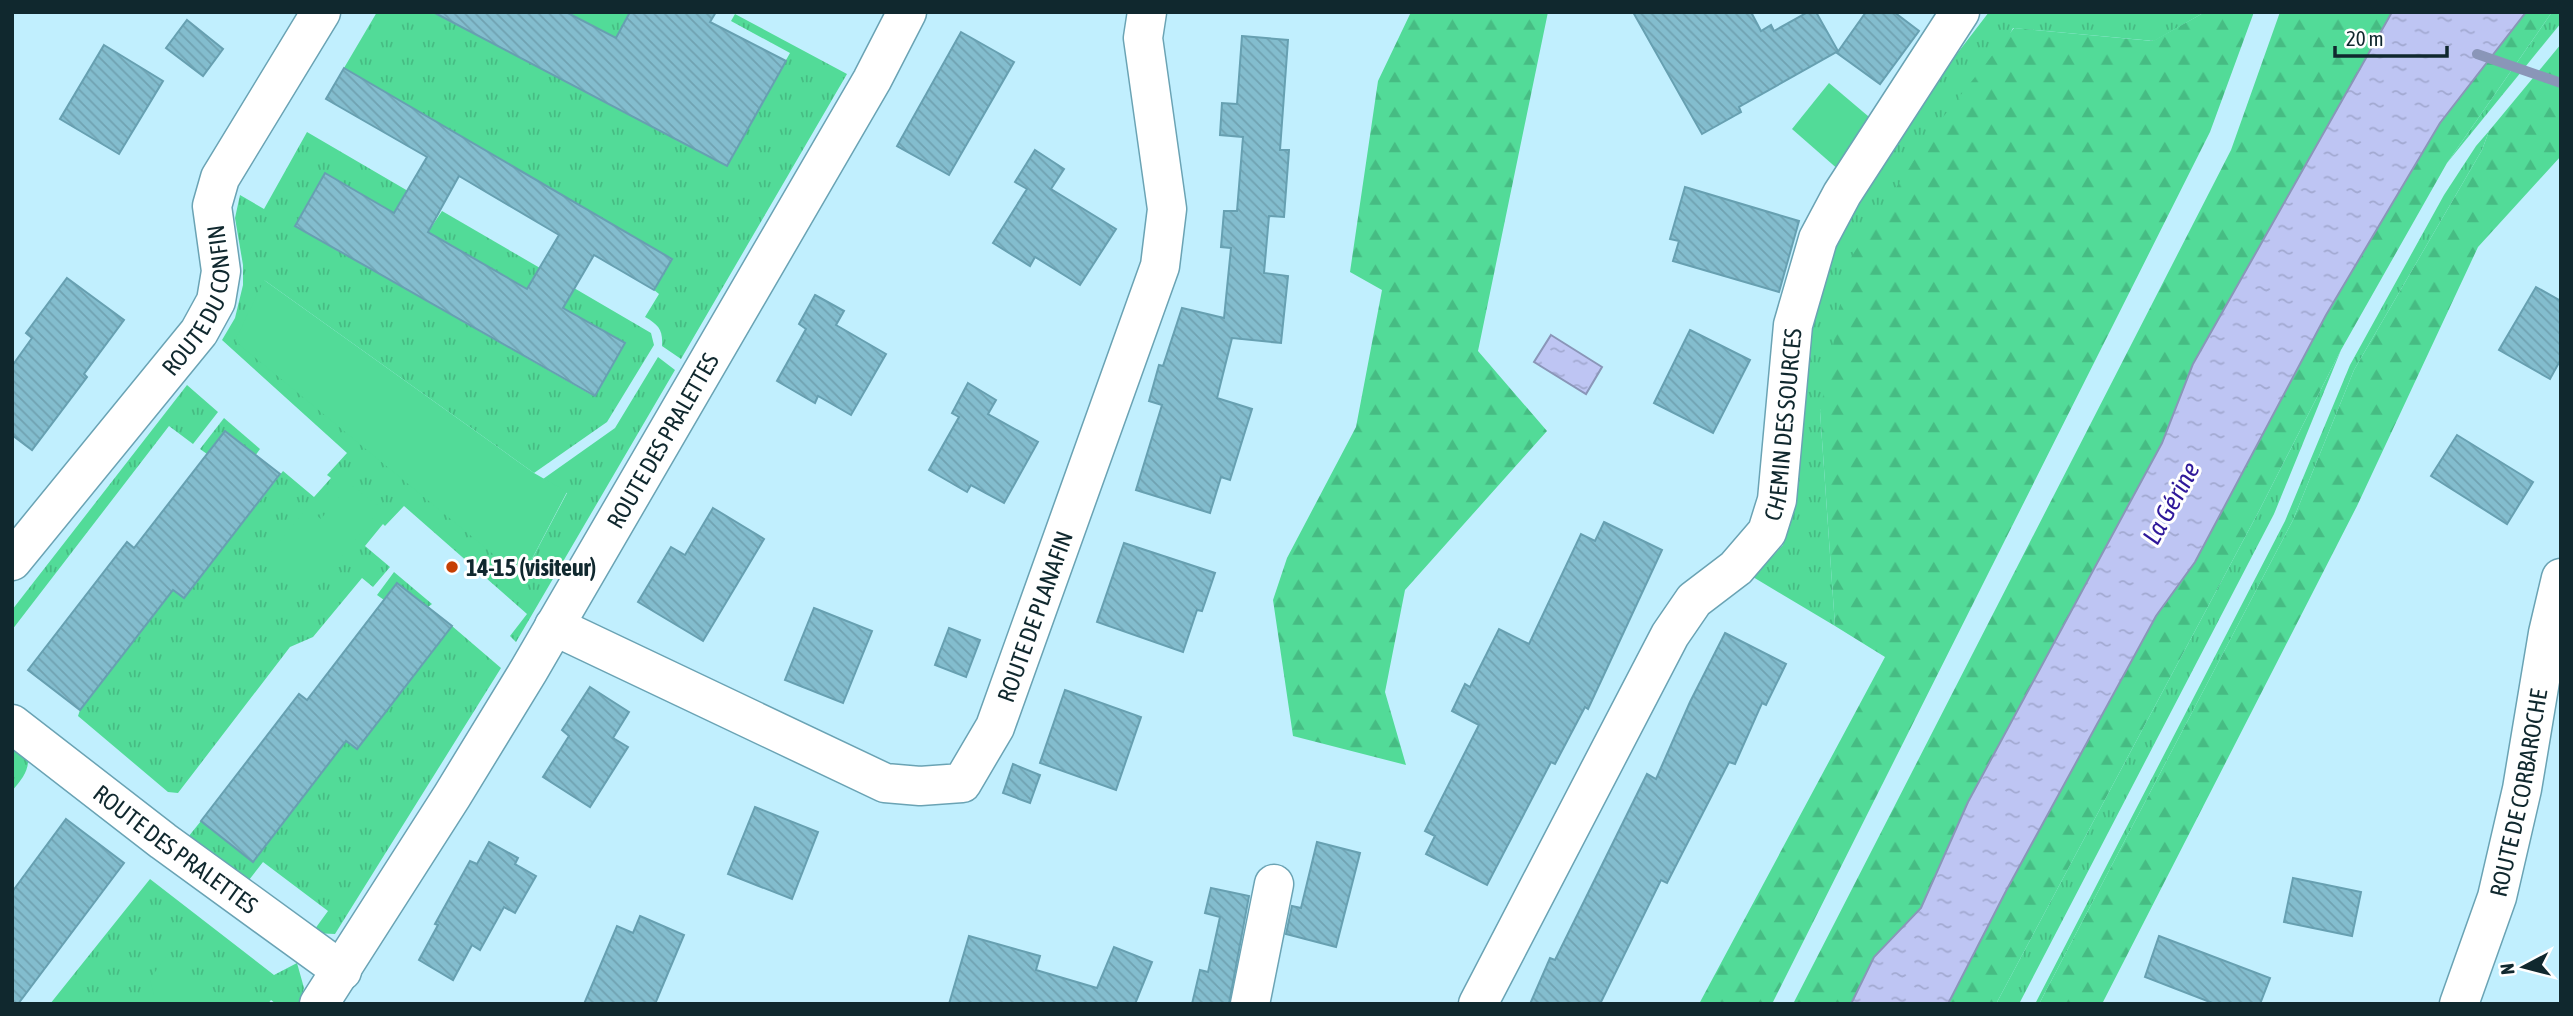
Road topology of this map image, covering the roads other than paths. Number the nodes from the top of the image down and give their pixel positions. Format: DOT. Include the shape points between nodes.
graph roads {
  1 [pos="321,12"];
  2 [pos="907,12"];
  3 [pos="1147,12"];
  4 [pos="1960,12"];
  5 [pos="12,561"];
  6 [pos="2561,578"];
  7 [pos="554,626"];
  8 [pos="12,724"];
  9 [pos="1274,884"];
  10 [pos="342,971"];
  11 [pos="319,1004"];
  12 [pos="1250,1004"];
  13 [pos="1478,1004"];
  14 [pos="2459,1004"];
  1 -- 5 [label="street, ROUTE DU CONFIN" via="220,178 212,206 221,271 216,301 199,332"];
  2 -- 7 [label="street, ROUTE DES PRALETTES" via="872,80"];
  3 -- 7 [label="street, ROUTE DE PLANAFIN" via="1143,38 1167,209 1160,266 995,727 962,783 885,783"];
  4 -- 13 [label="street, CHEMIN DES SOURCES" via="1842,194 1818,239 1793,325 1777,500 1767,532 1736,568 1694,600 1670,635"];
  6 -- 14 [label="street, ROUTE DE CORBAROCHE" via="2497,897"];
  7 -- 10 [label="street, ROUTE DES PRALETTES"];
  8 -- 10 [label="street, ROUTE DES PRALETTES"];
  9 -- 12 [label="street"];
  10 -- 11 [label="street, ROUTE DES PRALETTES"];
}
